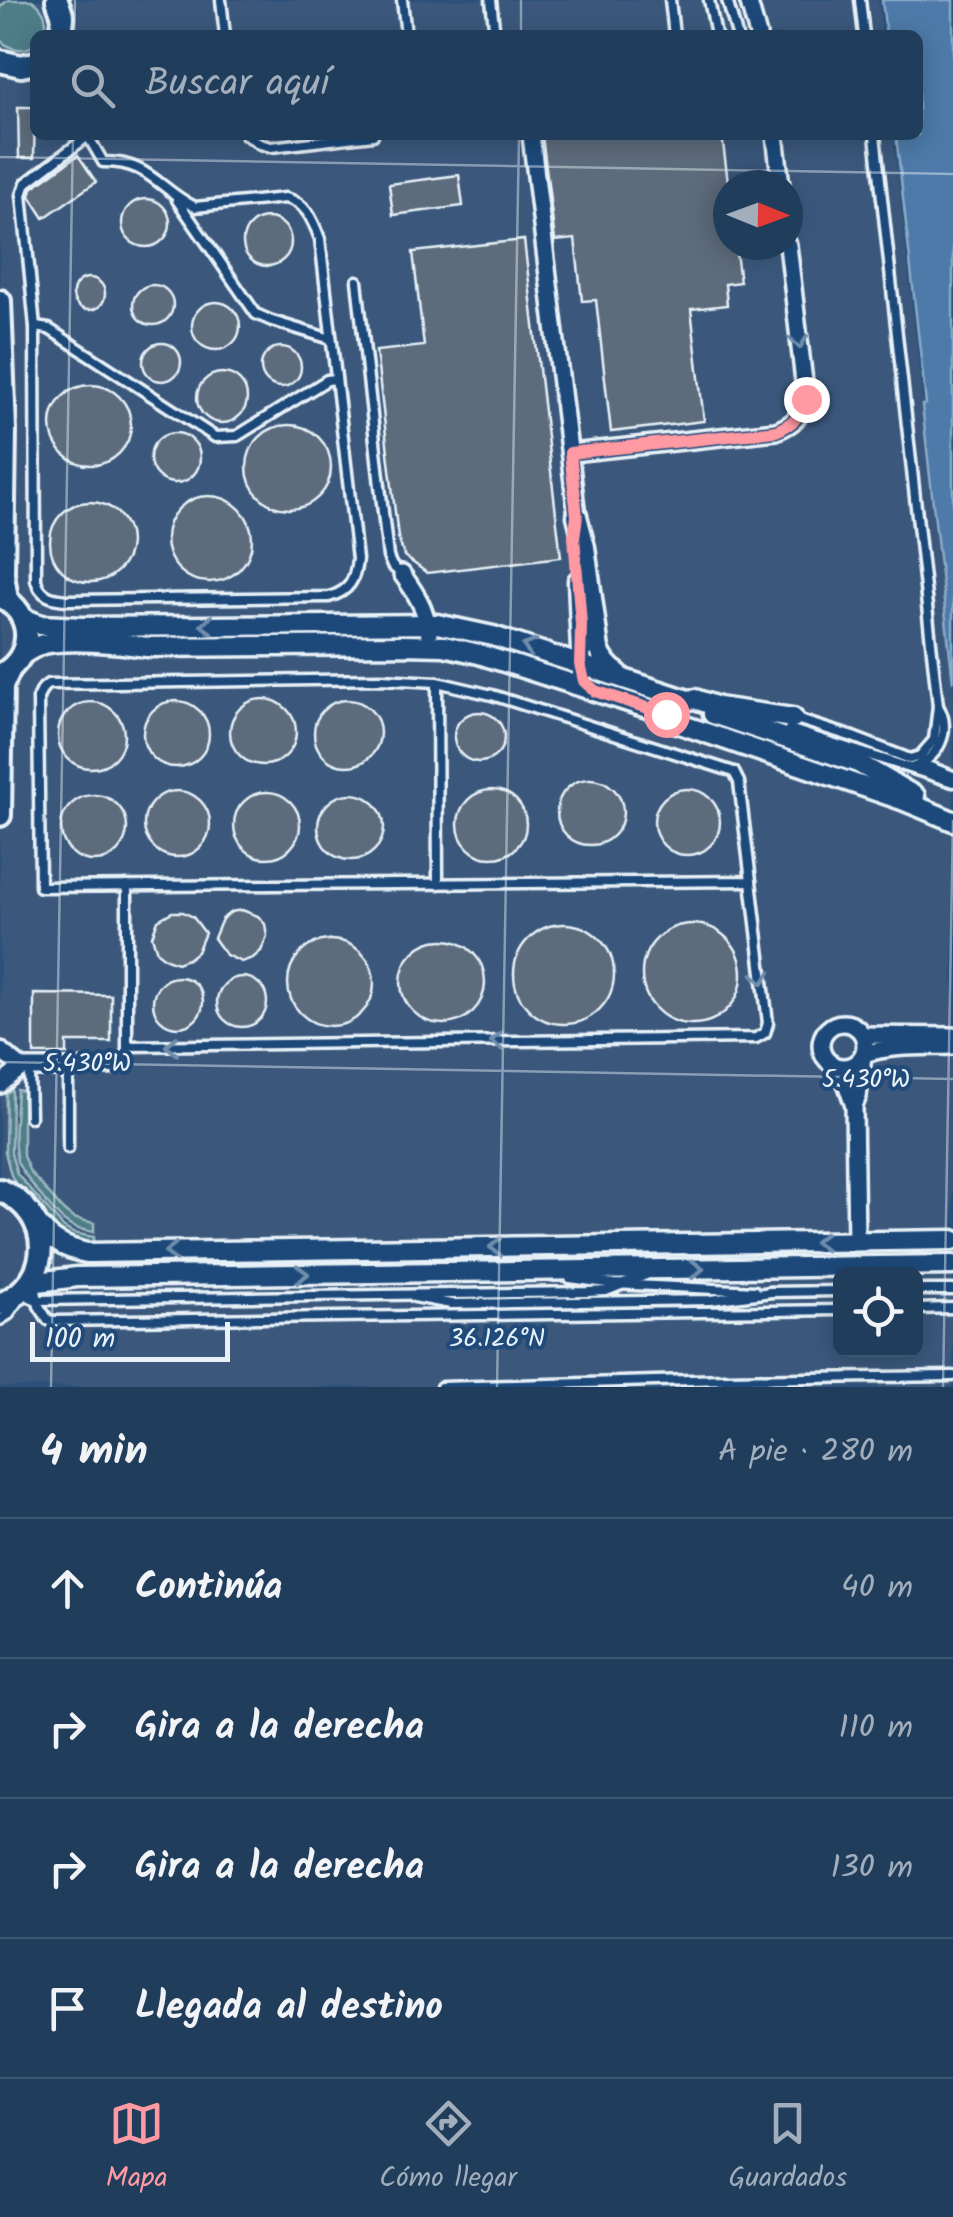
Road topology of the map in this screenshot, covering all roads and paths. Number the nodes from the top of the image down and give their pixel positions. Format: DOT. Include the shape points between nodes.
graph roads {
  1 [pos="57,0"];
  2 [pos="221,0"];
  3 [pos="402,0"];
  4 [pos="491,0"];
  5 [pos="670,0"];
  6 [pos="710,0"];
  7 [pos="727,0"];
  8 [pos="748,0"];
  9 [pos="860,0"];
  10 [pos="63,30"];
  11 [pos="224,30"];
  12 [pos="405,30"];
  13 [pos="494,30"];
  14 [pos="673,30"];
  15 [pos="715,30"];
  16 [pos="736,30"];
  17 [pos="757,30"];
  18 [pos="863,30"];
  19 [pos="24,64"];
  20 [pos="0,84"];
  21 [pos="82,140"];
  22 [pos="89,140"];
  23 [pos="254,140"];
  24 [pos="331,140"];
  25 [pos="532,140"];
  26 [pos="776,140"];
  27 [pos="876,140"];
  28 [pos="779,170"];
  29 [pos="172,192"];
  30 [pos="790,260"];
  31 [pos="357,281"];
  32 [pos="0,301"];
  33 [pos="35,327"];
  34 [pos="332,338"];
  35 [pos="336,378"];
  36 [pos="570,453"];
  37 [pos="577,516"];
  38 [pos="402,574"];
  39 [pos="4,598"];
  40 [pos="587,609"];
  41 [pos="24,618"];
  42 [pos="428,624"];
  43 [pos="429,645"];
  44 [pos="562,658"];
  45 [pos="11,666"];
  46 [pos="586,678"];
  47 [pos="631,681"];
  48 [pos="437,682"];
  49 [pos="688,700"];
  50 [pos="938,706"];
  51 [pos="666,714"];
  52 [pos="740,723"];
  53 [pos="791,723"];
  54 [pos="938,748"];
  55 [pos="953,751"];
  56 [pos="905,758"];
  57 [pos="923,764"];
  58 [pos="910,768"];
  59 [pos="953,779"];
  60 [pos="0,815"];
  61 [pos="953,818"];
  62 [pos="751,881"];
  63 [pos="438,884"];
  64 [pos="127,886"];
  65 [pos="864,1035"];
  66 [pos="953,1036"];
  67 [pos="128,1046"];
  68 [pos="953,1046"];
  69 [pos="0,1050"];
  70 [pos="864,1055"];
  71 [pos="832,1064"];
  72 [pos="25,1068"];
  73 [pos="75,1068"];
  74 [pos="0,1085"];
  75 [pos="854,1106"];
  76 [pos="30,1117"];
  77 [pos="68,1148"];
  78 [pos="4,1188"];
  79 [pos="34,1219"];
  80 [pos="953,1240"];
  81 [pos="856,1242"];
  82 [pos="953,1265"];
  83 [pos="659,1269"];
  84 [pos="521,1271"];
  85 [pos="626,1284"];
  86 [pos="30,1286"];
  87 [pos="923,1290"];
  88 [pos="953,1290"];
  89 [pos="833,1291"];
  90 [pos="771,1292"];
  91 [pos="410,1295"];
  92 [pos="0,1304"];
  93 [pos="953,1308"];
  94 [pos="923,1309"];
  95 [pos="833,1310"];
  96 [pos="0,1320"];
  97 [pos="953,1376"];
  98 [pos="726,1383"];
  99 [pos="441,1387"];
  1 -- 10 [label="main road"];
  2 -- 11 [label="lane"];
  3 -- 12 [label="lane"];
  4 -- 13 [label="lane"];
  5 -- 14 [label="lane"];
  6 -- 15 [label="lane"];
  7 -- 16 [label="lane"];
  8 -- 17 [label="street"];
  9 -- 18 [label="lane"];
  19 -- 20 [label="main road"];
  21 -- 33 [label="lane" via="22,190"];
  22 -- 29 [label="lane" via="103,162 124,161"];
  23 -- 24 [label="lane" via="272,147"];
  25 -- 36 [label="street"];
  26 -- 28 [label="street"];
  27 -- 50 [label="lane"];
  29 -- 34 [label="lane" via="256,314"];
  29 -- 34 [label="lane" via="201,208 299,202 320,239"];
  30 -- 36 [label="street, one-way" via="806,399 790,426"];
  31 -- 38 [label="lane" via="388,557"];
  32 -- 39 [label="main road"];
  33 -- 35 [label="lane" via="49,329 215,437 236,436"];
  33 -- 35 [label="lane" via="36,580 56,600 342,593 356,560"];
  34 -- 35 [label="lane"];
  36 -- 37 [label="street"];
  37 -- 40 [label="street"];
  38 -- 42 [label="street"];
  39 -- 41 [label="main road"];
  40 -- 44 [label="street"];
  40 -- 46 [label="street" via="594,656"];
  40 -- 47 [label="street" via="602,659"];
  42 -- 41 [label="street, one-way" via="82,626"];
  41 -- 45 [label="main road" via="27,637"];
  42 -- 43 [label="street"];
  44 -- 42 [label="street, one-way"];
  43 -- 45 [label="street" via="56,643 43,644"];
  43 -- 46 [label="street"];
  44 -- 46 [label="street"];
  45 -- 60 [label="main road" via="2,686"];
  46 -- 47 [label="street"];
  46 -- 51 [label="street"];
  47 -- 49 [label="street"];
  48 -- 62 [label="lane" via="734,772"];
  48 -- 63 [label="lane"];
  48 -- 64 [label="lane" via="43,688 40,887"];
  49 -- 52 [label="street"];
  49 -- 53 [label="street"];
  50 -- 54 [label="lane" via="945,729"];
  50 -- 56 [label="lane" via="931,746"];
  51 -- 52 [label="street"];
  51 -- 61 [label="street"];
  52 -- 53 [label="street"];
  52 -- 61 [label="street" via="858,764"];
  53 -- 56 [label="lane"];
  53 -- 58 [label="lane"];
  54 -- 55 [label="lane"];
  54 -- 57 [label="lane"];
  56 -- 57 [label="lane"];
  57 -- 58 [label="lane"];
  57 -- 59 [label="lane"];
  58 -- 59 [label="lane"];
  62 -- 63 [label="lane"];
  62 -- 67 [label="lane, one-way" via="768,1024 756,1038"];
  63 -- 64 [label="lane"];
  64 -- 67 [label="lane"];
  65 -- 66 [label="street"];
  65 -- 70 [label="street"];
  65 -- 71 [label="street" via="849,1023 831,1026 821,1042"];
  67 -- 73 [label="lane" via="121,1068"];
  68 -- 70 [label="street"];
  69 -- 72 [label="street"];
  70 -- 71 [label="street" via="850,1066"];
  70 -- 75 [label="street"];
  71 -- 75 [label="street"];
  72 -- 73 [label="street"];
  72 -- 74 [label="street"];
  72 -- 76 [label="lane"];
  73 -- 77 [label="lane"];
  75 -- 81 [label="street"];
  78 -- 79 [label="main road"];
  81 -- 79 [label="street, one-way" via="87,1253 60,1245"];
  79 -- 86 [label="main road" via="41,1252"];
  80 -- 81 [label="street"];
  83 -- 82 [label="street, one-way"];
  83 -- 84 [label="street"];
  83 -- 85 [label="lane"];
  84 -- 85 [label="lane"];
  86 -- 84 [label="street, one-way" via="77,1277"];
  85 -- 90 [label="lane"];
  85 -- 91 [label="lane" via="588,1292"];
  86 -- 91 [label="lane"];
  86 -- 92 [label="main road"];
  86 -- 95 [label="lane" via="44,1315 55,1322"];
  86 -- 96 [label="lane"];
  87 -- 88 [label="lane"];
  89 -- 90 [label="lane"];
  90 -- 91 [label="lane" via="711,1300 451,1304"];
  93 -- 94 [label="lane"];
  97 -- 98 [label="lane"];
  98 -- 99 [label="lane"];
}
